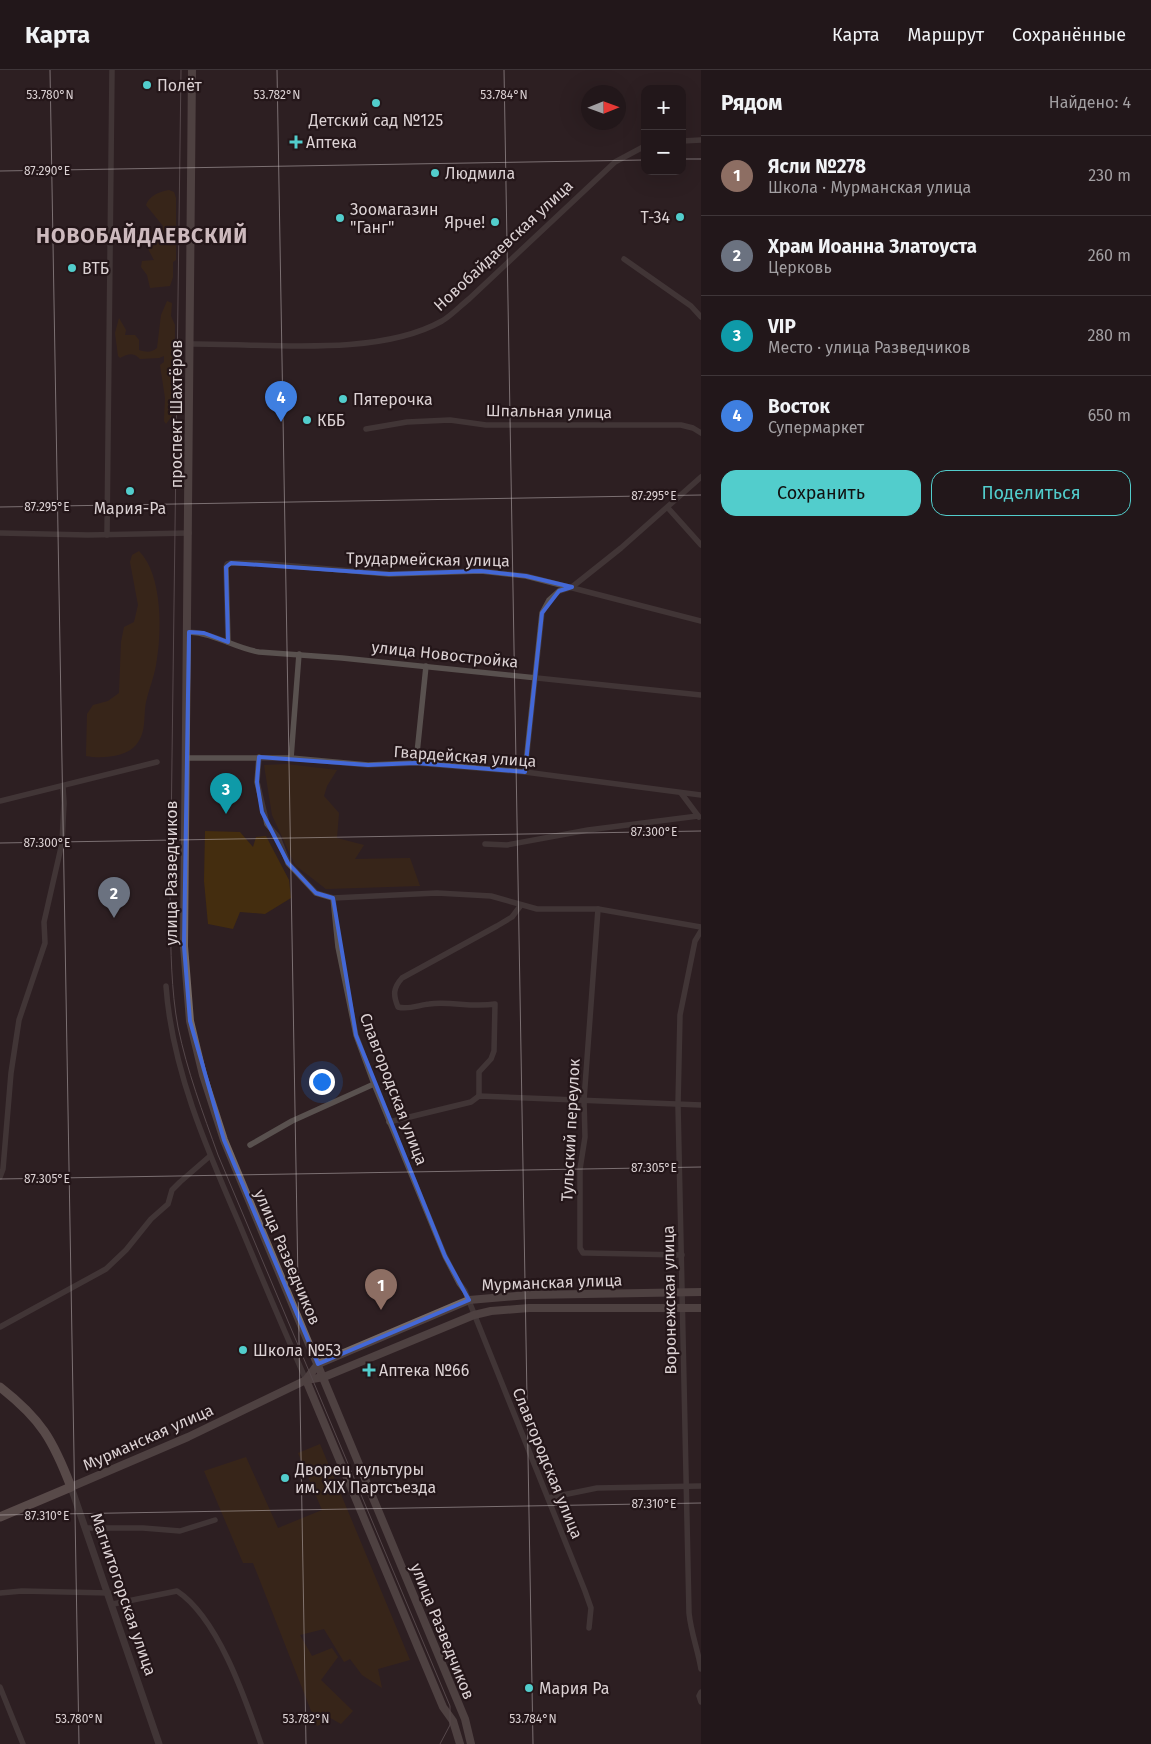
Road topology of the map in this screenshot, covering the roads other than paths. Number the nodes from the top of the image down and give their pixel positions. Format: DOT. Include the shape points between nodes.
graph roads {
  1 [pos="112,70"];
  2 [pos="192,70"];
  3 [pos="701,140"];
  4 [pos="686,141"];
  5 [pos="641,148"];
  6 [pos="624,259"];
  7 [pos="701,317"];
  8 [pos="189,344"];
  9 [pos="366,429"];
  10 [pos="701,433"];
  11 [pos="701,477"];
  12 [pos="668,508"];
  13 [pos="0,533"];
  14 [pos="189,533"];
  15 [pos="108,535"];
  16 [pos="701,545"];
  17 [pos="572,587"];
  18 [pos="701,620"];
  19 [pos="189,632"];
  20 [pos="228,642"];
  21 [pos="298,654"];
  22 [pos="426,666"];
  23 [pos="534,677"];
  24 [pos="701,695"];
  25 [pos="185,758"];
  26 [pos="259,758"];
  27 [pos="291,758"];
  28 [pos="157,762"];
  29 [pos="416,763"];
  30 [pos="525,772"];
  31 [pos="63,787"];
  32 [pos="681,793"];
  33 [pos="701,795"];
  34 [pos="0,801"];
  35 [pos="700,817"];
  36 [pos="485,844"];
  37 [pos="333,898"];
  38 [pos="521,905"];
  39 [pos="598,909"];
  40 [pos="701,927"];
  41 [pos="701,931"];
  42 [pos="166,986"];
  43 [pos="374,1084"];
  44 [pos="479,1096"];
  45 [pos="584,1100"];
  46 [pos="678,1105"];
  47 [pos="701,1105"];
  48 [pos="389,1122"];
  49 [pos="250,1145"];
  50 [pos="210,1156"];
  51 [pos="0,1177"];
  52 [pos="682,1255"];
  53 [pos="682,1292"];
  54 [pos="701,1292"];
  55 [pos="469,1300"];
  56 [pos="683,1308"];
  57 [pos="701,1308"];
  58 [pos="474,1315"];
  59 [pos="0,1327"];
  60 [pos="318,1364"];
  61 [pos="324,1377"];
  62 [pos="306,1380"];
  63 [pos="0,1387"];
  64 [pos="701,1486"];
  65 [pos="71,1487"];
  66 [pos="687,1487"];
  67 [pos="548,1498"];
  68 [pos="0,1516"];
  69 [pos="215,1520"];
  70 [pos="86,1528"];
  71 [pos="0,1593"];
  72 [pos="109,1593"];
  73 [pos="113,1604"];
  74 [pos="589,1628"];
  75 [pos="701,1669"];
  76 [pos="0,1687"];
  77 [pos="701,1692"];
  78 [pos="701,1702"];
  79 [pos="157,1743"];
  80 [pos="23,1744"];
  81 [pos="261,1744"];
  82 [pos="460,1744"];
  83 [pos="471,1744"];
  1 -- 15 [label="street"];
  2 -- 8 [label="main road, проспект Шахтёров"];
  3 -- 4 [label="street"];
  5 -- 8 [label="street, Новобайдаевская улица" via="614,162 469,299 447,318 430,326 357,344"];
  6 -- 7 [label="street" via="691,306"];
  8 -- 14 [label="main road, проспект Шахтёров"];
  9 -- 10 [label="street, Шпальная улица" via="407,422 450,420 486,426 680,425"];
  11 -- 12 [label="street"];
  12 -- 16 [label="street"];
  12 -- 17 [label="street"];
  13 -- 15 [label="street"];
  14 -- 15 [label="street"];
  14 -- 19 [label="main road, проспект Шахтёров"];
  17 -- 18 [label="street, Трудармейская улица"];
  17 -- 20 [label="street, Трудармейская улица" via="526,576 481,571 389,574 231,563 226,567"];
  17 -- 23 [label="street" via="559,591 542,613"];
  19 -- 20 [label="street, улица Новостройка" via="204,633"];
  19 -- 25 [label="main road, проспект Шахтёров"];
  20 -- 21 [label="street, улица Новостройка" via="246,650"];
  21 -- 22 [label="street, улица Новостройка"];
  21 -- 27 [label="street"];
  22 -- 23 [label="street, улица Новостройка"];
  22 -- 29 [label="street"];
  23 -- 24 [label="street, улица Новостройка"];
  23 -- 30 [label="street"];
  25 -- 26 [label="street, Гвардейская улица"];
  25 -- 60 [label="main road, улица Разведчиков" via="185,954 187,998 195,1047 224,1140"];
  26 -- 27 [label="street, Гвардейская улица"];
  26 -- 37 [label="street" via="257,782 266,824 278,838 288,863 306,884 316,893"];
  27 -- 29 [label="street, Гвардейская улица" via="368,765"];
  28 -- 31 [label="street"];
  29 -- 30 [label="street, Гвардейская улица"];
  30 -- 32 [label="street, Гвардейская улица"];
  31 -- 34 [label="street"];
  31 -- 51 [label="street" via="62,843 44,922 45,943 20,1020"];
  32 -- 33 [label="street, Гвардейская улица"];
  32 -- 35 [label="street"];
  35 -- 36 [label="street" via="588,830 507,845"];
  37 -- 38 [label="street" via="464,894 491,896"];
  37 -- 43 [label="street, Славгородская улица" via="349,1006"];
  38 -- 39 [label="street" via="551,910"];
  38 -- 44 [label="street" via="497,926 402,978 394,994 398,1007 403,1008 431,1004 495,1004 494,1051 479,1072"];
  39 -- 40 [label="street"];
  39 -- 45 [label="street, Тульский переулок"];
  41 -- 46 [label="street, Воронежская улица" via="695,940 680,1015"];
  42 -- 50 [label="street, улица Разведчиков" via="180,1065"];
  43 -- 48 [label="street, Славгородская улица"];
  43 -- 49 [label="street" via="292,1121"];
  44 -- 45 [label="street"];
  44 -- 48 [label="street" via="471,1102"];
  45 -- 46 [label="street"];
  45 -- 52 [label="street, Тульский переулок" via="580,1248 583,1252"];
  46 -- 47 [label="street"];
  46 -- 52 [label="street, Воронежская улица"];
  48 -- 55 [label="street, Славгородская улица" via="445,1256"];
  50 -- 59 [label="street" via="176,1186 168,1204 106,1269"];
  50 -- 62 [label="street, улица Разведчиков"];
  52 -- 53 [label="street, Воронежская улица"];
  53 -- 54 [label="main road, Мурманская улица"];
  53 -- 55 [label="main road, Мурманская улица" via="528,1295"];
  53 -- 56 [label="street, Воронежская улица"];
  55 -- 58 [label="street, Славгородская улица"];
  55 -- 60 [label="main road, Мурманская улица"];
  56 -- 57 [label="main road, Мурманская улица"];
  56 -- 58 [label="main road, Мурманская улица" via="529,1308"];
  56 -- 66 [label="street, Воронежская улица"];
  58 -- 61 [label="main road, Мурманская улица"];
  58 -- 67 [label="street, Славгородская улица"];
  60 -- 61 [label="main road, улица Разведчиков"];
  60 -- 62 [label="main road, Мурманская улица"];
  61 -- 62 [label="main road, Мурманская улица"];
  61 -- 83 [label="main road, улица Разведчиков" via="465,1719"];
  62 -- 65 [label="main road, Мурманская улица" via="188,1437"];
  62 -- 82 [label="main road, улица Разведчиков"];
  63 -- 65 [label="main road, Магнитогорская улица" via="24,1406 45,1430 57,1450"];
  64 -- 66 [label="street"];
  65 -- 68 [label="main road, Мурманская улица"];
  65 -- 70 [label="street, Магнитогорская улица"];
  66 -- 67 [label="street" via="597,1488"];
  66 -- 75 [label="street, Воронежская улица" via="689,1613"];
  67 -- 74 [label="street, Славгородская улица" via="591,1608"];
  69 -- 70 [label="street" via="180,1531"];
  70 -- 72 [label="street, Магнитогорская улица"];
  71 -- 72 [label="street"];
  72 -- 73 [label="street, Магнитогорская улица"];
  73 -- 79 [label="street, Магнитогорская улица"];
  73 -- 81 [label="street" via="177,1591 190,1600 215,1636 235,1674"];
  76 -- 80 [label="street"];
  77 -- 78 [label="street"];
}
